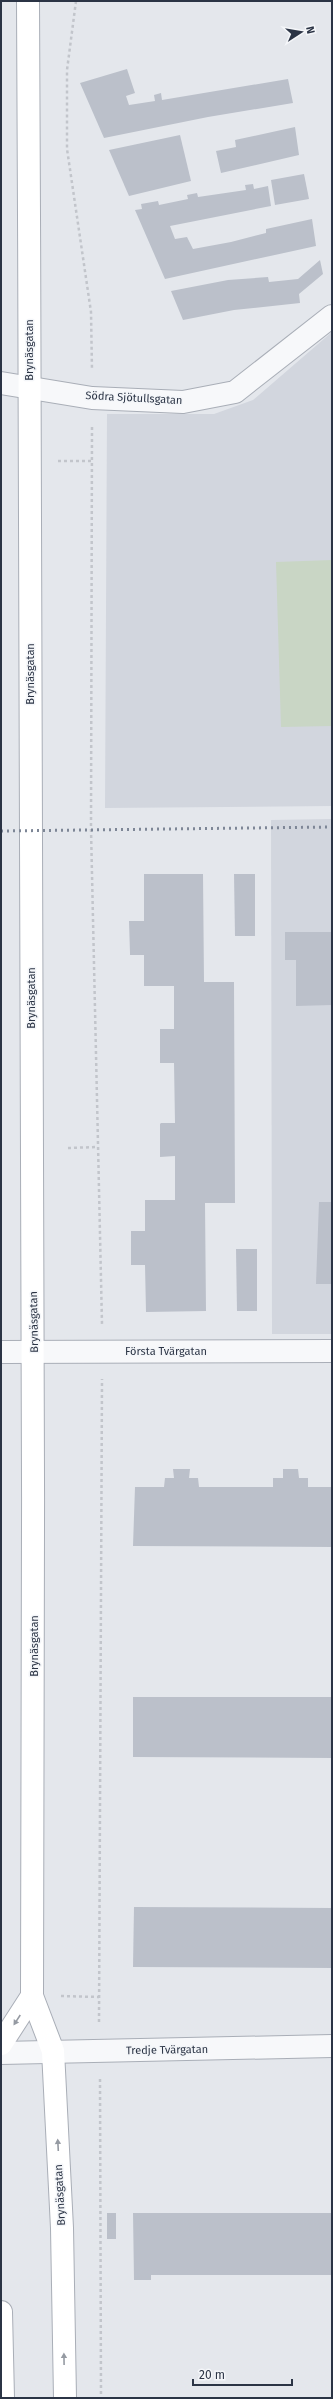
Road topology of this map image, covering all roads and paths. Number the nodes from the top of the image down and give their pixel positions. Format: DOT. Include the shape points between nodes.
graph roads {
  1 [pos="28,1"];
  2 [pos="76,1"];
  3 [pos="332,316"];
  4 [pos="1,383"];
  5 [pos="29,386"];
  6 [pos="92,398"];
  7 [pos="98,1147"];
  8 [pos="68,1148"];
  9 [pos="102,1351"];
  10 [pos="332,1351"];
  11 [pos="1,1352"];
  12 [pos="34,1352"];
  13 [pos="32,1996"];
  14 [pos="1,2044"];
  15 [pos="332,2046"];
  16 [pos="100,2051"];
  17 [pos="53,2052"];
  18 [pos="1,2053"];
  19 [pos="1,2312"];
  20 [pos="3,2398"];
  21 [pos="65,2398"];
  22 [pos="101,2398"];
  1 -- 5 [label="street, Brynäsgatan"];
  2 -- 6 [label="path" via="67,70 67,149 91,312"];
  3 -- 6 [label="street, Södra Sjötullsgatan" via="235,392 182,402"];
  4 -- 5 [label="street, Södra Sjötullsgatan"];
  5 -- 6 [label="street, Södra Sjötullsgatan"];
  5 -- 12 [label="street, Brynäsgatan"];
  6 -- 7 [label="path" via="91,829"];
  7 -- 8 [label="path"];
  7 -- 9 [label="path"];
  9 -- 10 [label="street, Första Tvärgatan"];
  9 -- 12 [label="street, Första Tvärgatan"];
  9 -- 16 [label="path"];
  11 -- 12 [label="street, Första Tvärgatan"];
  12 -- 13 [label="street, Brynäsgatan"];
  13 -- 14 [label="street, one-way"];
  13 -- 17 [label="street, Brynäsgatan"];
  15 -- 16 [label="street, Tredje Tvärgatan"];
  16 -- 17 [label="street, Tredje Tvärgatan"];
  16 -- 22 [label="path"];
  17 -- 18 [label="street, Tredje Tvärgatan"];
  21 -- 17 [label="street, Brynäsgatan, one-way" via="62,2228"];
  19 -- 20 [label="street"];
}
